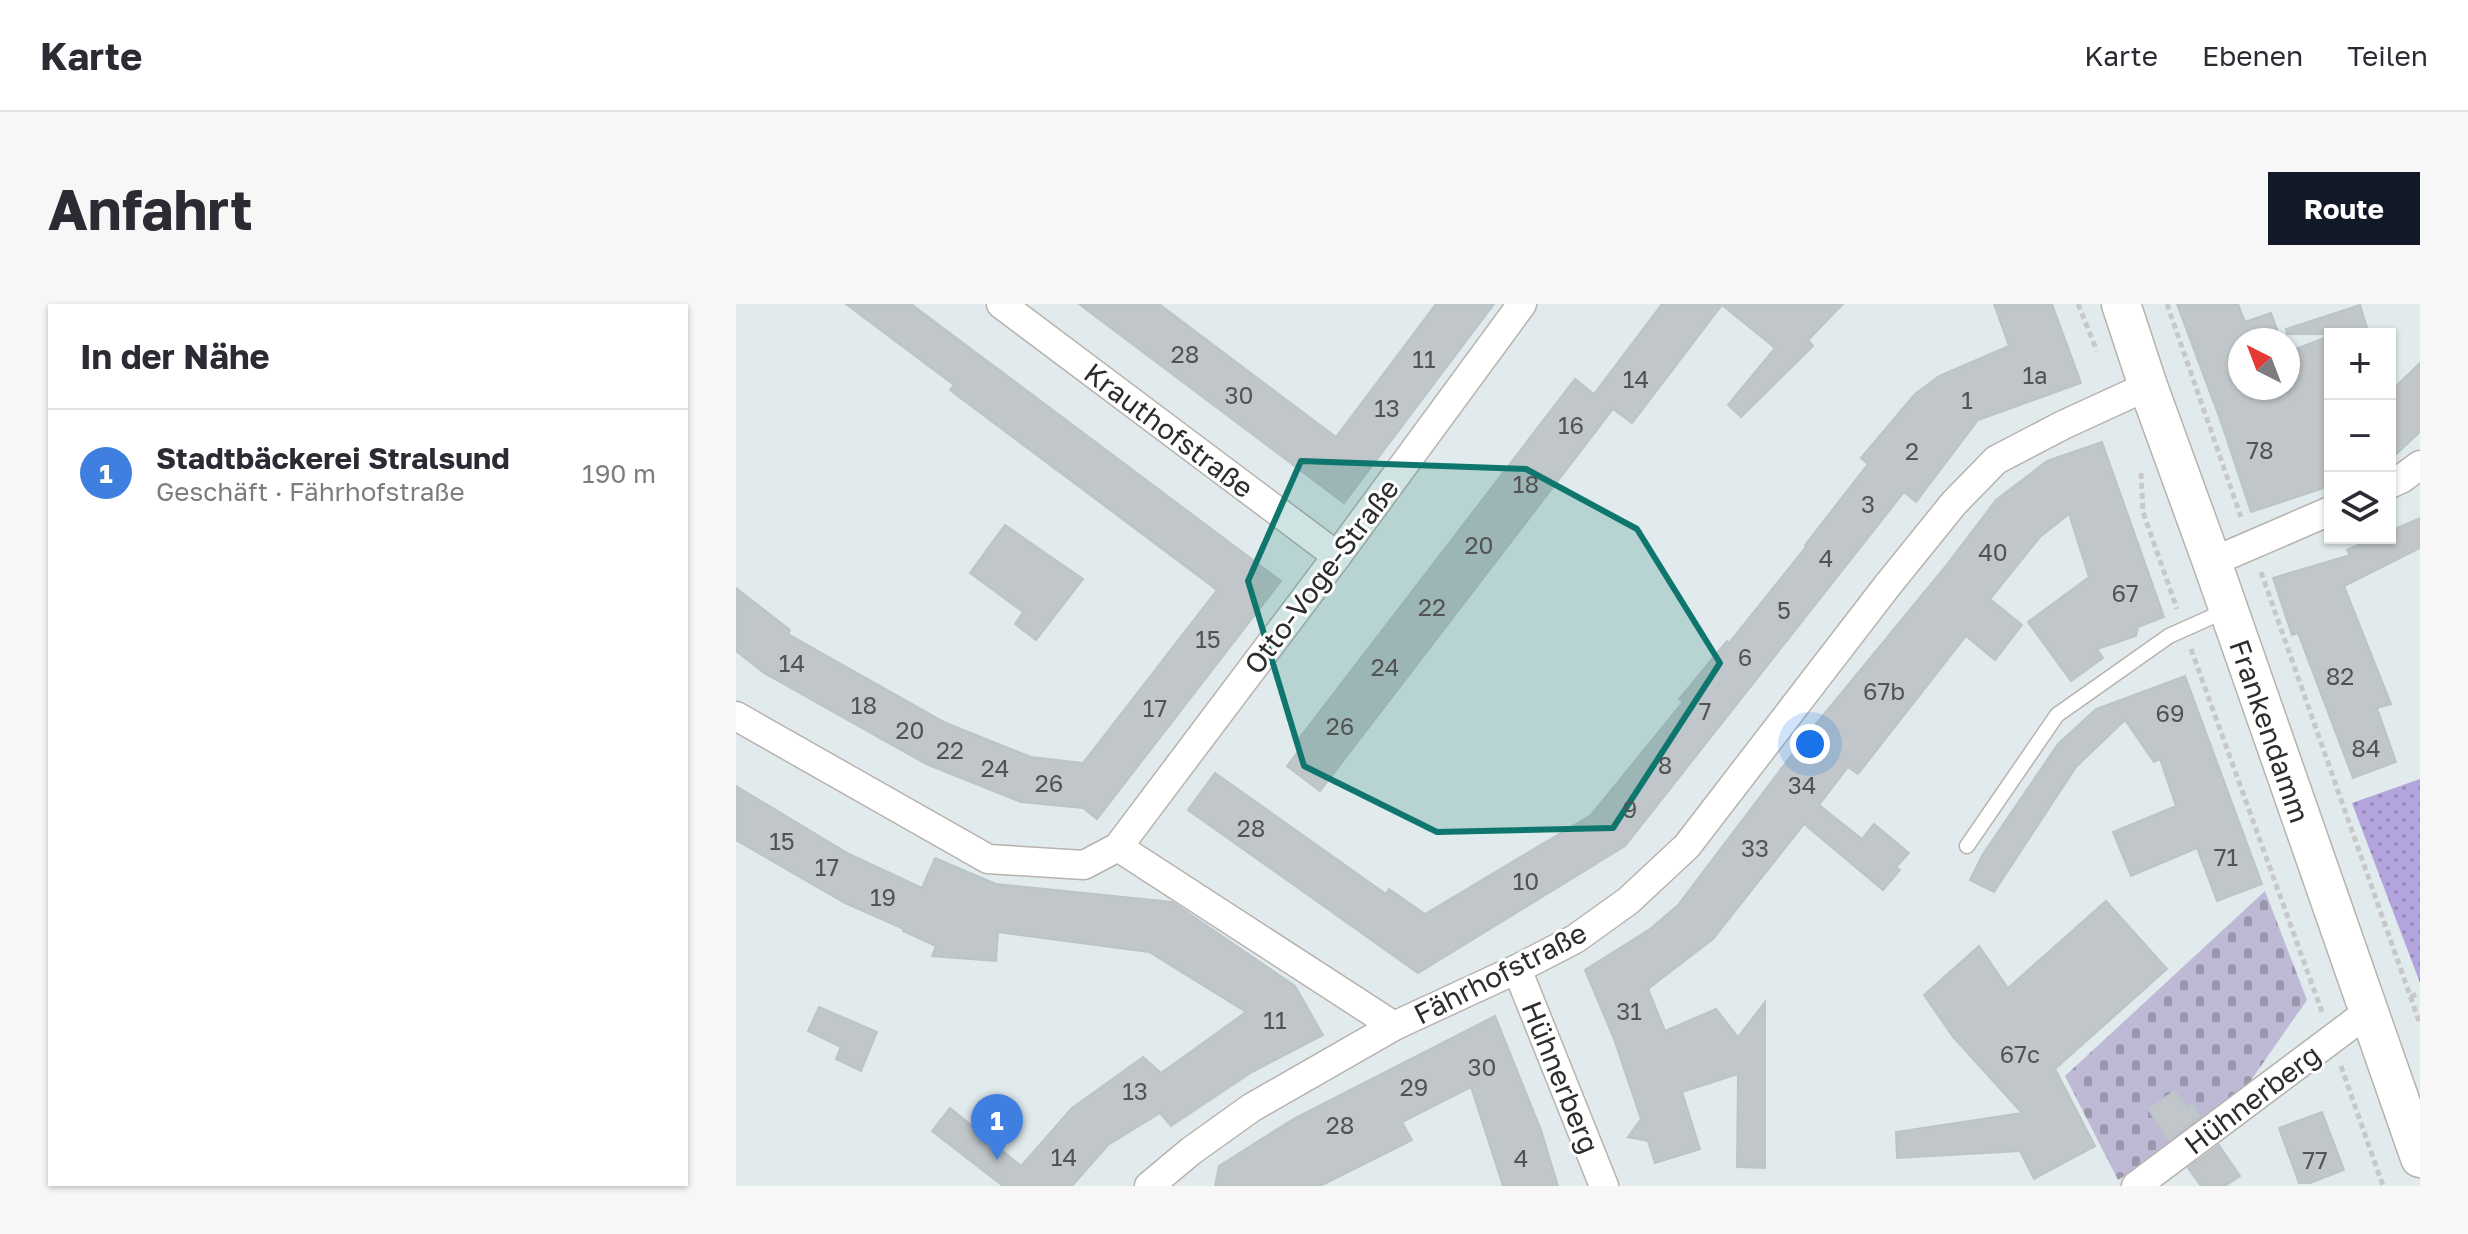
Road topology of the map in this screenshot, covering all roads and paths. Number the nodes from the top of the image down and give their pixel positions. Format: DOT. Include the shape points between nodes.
graph roads {
  1 [pos="1001,304"];
  2 [pos="1522,304"];
  3 [pos="2078,304"];
  4 [pos="2121,304"];
  5 [pos="2167,304"];
  6 [pos="2132,393"];
  7 [pos="2140,460"];
  8 [pos="2420,465"];
  9 [pos="2396,481"];
  10 [pos="2324,514"];
  11 [pos="2251,546"];
  12 [pos="1337,556"];
  13 [pos="2212,562"];
  14 [pos="2228,610"];
  15 [pos="2184,629"];
  16 [pos="736,716"];
  17 [pos="1967,846"];
  18 [pos="1118,847"];
  19 [pos="1517,969"];
  20 [pos="2420,992"];
  21 [pos="2411,997"];
  22 [pos="2368,1012"];
  23 [pos="2420,1024"];
  24 [pos="1394,1026"];
  25 [pos="2332,1039"];
  26 [pos="2420,1158"];
  27 [pos="1149,1186"];
  28 [pos="1604,1186"];
  29 [pos="2136,1186"];
  30 [pos="2383,1186"];
  1 -- 12 [label="street, Krauthofstraße"];
  2 -- 12 [label="street, Otto-Voge-Straße"];
  3 -- 6 [label="path"];
  4 -- 6 [label="street, Frankendamm"];
  5 -- 11 [label="path"];
  6 -- 13 [label="street, Frankendamm"];
  6 -- 19 [label="street, Fährhofstraße" via="1996,460 1897,574 1687,846 1628,901 1575,939"];
  7 -- 15 [label="path" via="2143,512"];
  8 -- 9 [label="street"];
  10 -- 11 [label="street"];
  11 -- 13 [label="street"];
  11 -- 21 [label="path"];
  12 -- 18 [label="street, Otto-Voge-Straße"];
  13 -- 14 [label="street, Frankendamm"];
  14 -- 15 [label="lane"];
  14 -- 22 [label="street, Frankendamm"];
  15 -- 17 [label="lane" via="2057,715"];
  15 -- 25 [label="path"];
  16 -- 18 [label="street" via="988,859 1084,865"];
  18 -- 24 [label="street"];
  19 -- 24 [label="street, Fährhofstraße"];
  19 -- 28 [label="street, Hühnerberg"];
  20 -- 21 [label="path"];
  21 -- 23 [label="path"];
  22 -- 25 [label="street, Hühnerberg"];
  22 -- 26 [label="street, Frankendamm"];
  24 -- 27 [label="street, Fährhofstraße" via="1251,1108"];
  25 -- 29 [label="street, Hühnerberg"];
  25 -- 30 [label="path"];
}
